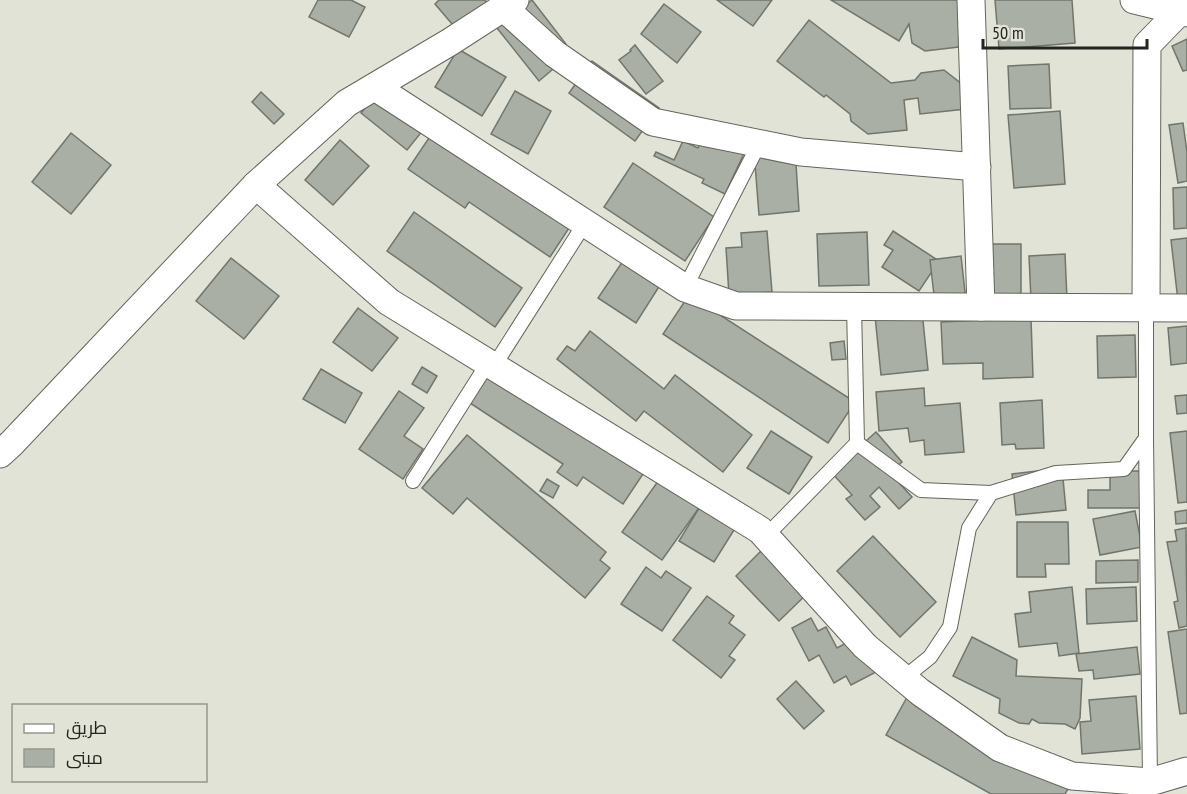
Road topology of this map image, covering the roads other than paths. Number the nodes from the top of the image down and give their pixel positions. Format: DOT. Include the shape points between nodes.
graph roads {
  1 [pos="971,0"];
  2 [pos="1134,0"];
  3 [pos="510,4"];
  4 [pos="1184,8"];
  5 [pos="375,87"];
  6 [pos="759,144"];
  7 [pos="977,167"];
  8 [pos="256,185"];
  9 [pos="585,223"];
  10 [pos="685,288"];
  11 [pos="854,306"];
  12 [pos="981,307"];
  13 [pos="1146,308"];
  14 [pos="1187,308"];
  15 [pos="491,365"];
  16 [pos="1146,438"];
  17 [pos="857,443"];
  18 [pos="0,454"];
  19 [pos="414,481"];
  20 [pos="991,493"];
  21 [pos="766,536"];
  22 [pos="904,678"];
  23 [pos="1187,771"];
  24 [pos="1150,782"];
  1 -- 7 [label="street"];
  2 -- 4 [label="street"];
  3 -- 5 [label="street"];
  3 -- 6 [label="street" via="555,54 652,122"];
  4 -- 13 [label="street" via="1147,45"];
  5 -- 8 [label="street" via="347,103"];
  5 -- 9 [label="street"];
  6 -- 7 [label="street" via="801,152"];
  6 -- 10 [label="lane"];
  7 -- 12 [label="street"];
  8 -- 15 [label="street" via="389,302"];
  8 -- 18 [label="street"];
  9 -- 10 [label="street"];
  9 -- 15 [label="lane"];
  10 -- 11 [label="street" via="736,306"];
  11 -- 12 [label="street"];
  11 -- 17 [label="lane"];
  12 -- 13 [label="street"];
  13 -- 14 [label="street"];
  13 -- 16 [label="lane"];
  15 -- 19 [label="lane"];
  15 -- 21 [label="street"];
  16 -- 20 [label="lane" via="1124,469 1056,473"];
  16 -- 24 [label="lane"];
  17 -- 20 [label="lane" via="921,490"];
  17 -- 21 [label="lane"];
  20 -- 22 [label="lane" via="969,528 950,627 930,657"];
  21 -- 22 [label="street" via="865,646"];
  22 -- 24 [label="street" via="1000,748 1072,776"];
  23 -- 24 [label="street"];
}
